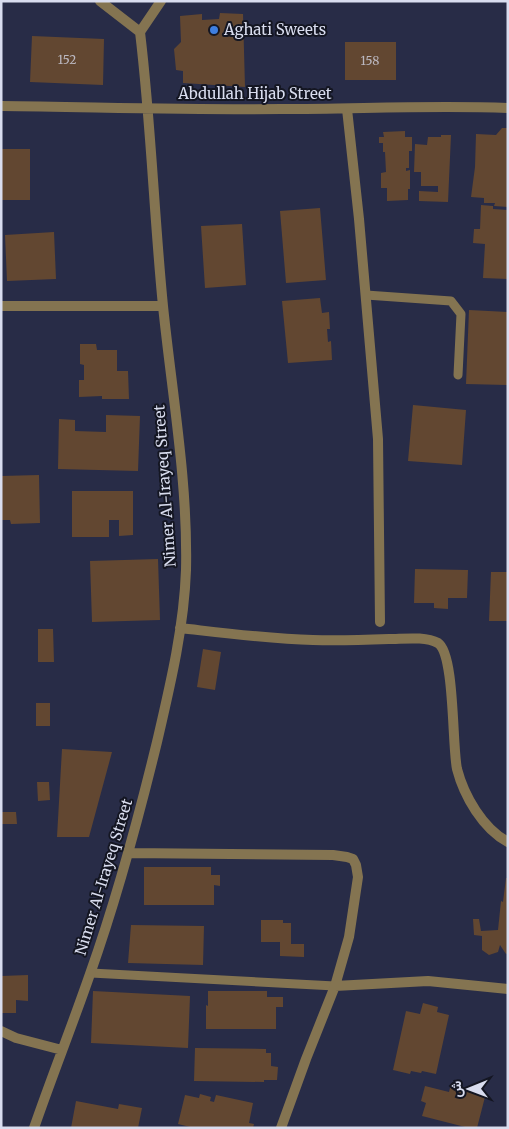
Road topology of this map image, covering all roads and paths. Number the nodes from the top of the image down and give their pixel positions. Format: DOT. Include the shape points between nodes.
graph roads {
  1 [pos="100,1"];
  2 [pos="161,1"];
  3 [pos="140,32"];
  4 [pos="1,106"];
  5 [pos="149,108"];
  6 [pos="508,108"];
  7 [pos="347,109"];
  8 [pos="366,295"];
  9 [pos="1,306"];
  10 [pos="163,306"];
  11 [pos="458,375"];
  12 [pos="380,622"];
  13 [pos="180,628"];
  14 [pos="508,842"];
  15 [pos="129,853"];
  16 [pos="91,972"];
  17 [pos="335,986"];
  18 [pos="508,989"];
  19 [pos="1,1031"];
  20 [pos="62,1050"];
  21 [pos="34,1128"];
  22 [pos="282,1128"];
  1 -- 3 [label="street"];
  2 -- 3 [label="street"];
  3 -- 5 [label="street, Nimer Al-Irayeq Street"];
  4 -- 5 [label="street, Abdullah Hijab Street"];
  5 -- 7 [label="street, Abdullah Hijab Street"];
  5 -- 10 [label="street, Nimer Al-Irayeq Street"];
  6 -- 7 [label="street, Abdullah Hijab Street"];
  7 -- 8 [label="street"];
  8 -- 11 [label="lane" via="451,301 461,314"];
  8 -- 12 [label="street" via="378,439"];
  9 -- 10 [label="street"];
  10 -- 13 [label="street, Nimer Al-Irayeq Street" via="185,516 186,571"];
  13 -- 14 [label="street" via="313,640 410,639 436,642 443,648 450,674 457,769 462,786 484,821 495,834"];
  13 -- 15 [label="street, Nimer Al-Irayeq Street" via="168,696"];
  15 -- 16 [label="street, Nimer Al-Irayeq Street"];
  15 -- 17 [label="street" via="333,855 353,860 358,877 348,937"];
  16 -- 17 [label="lane"];
  16 -- 20 [label="street, Nimer Al-Irayeq Street"];
  17 -- 18 [label="street" via="428,981"];
  17 -- 22 [label="street"];
  19 -- 20 [label="street"];
  20 -- 21 [label="street, Nimer Al-Irayeq Street"];
}
